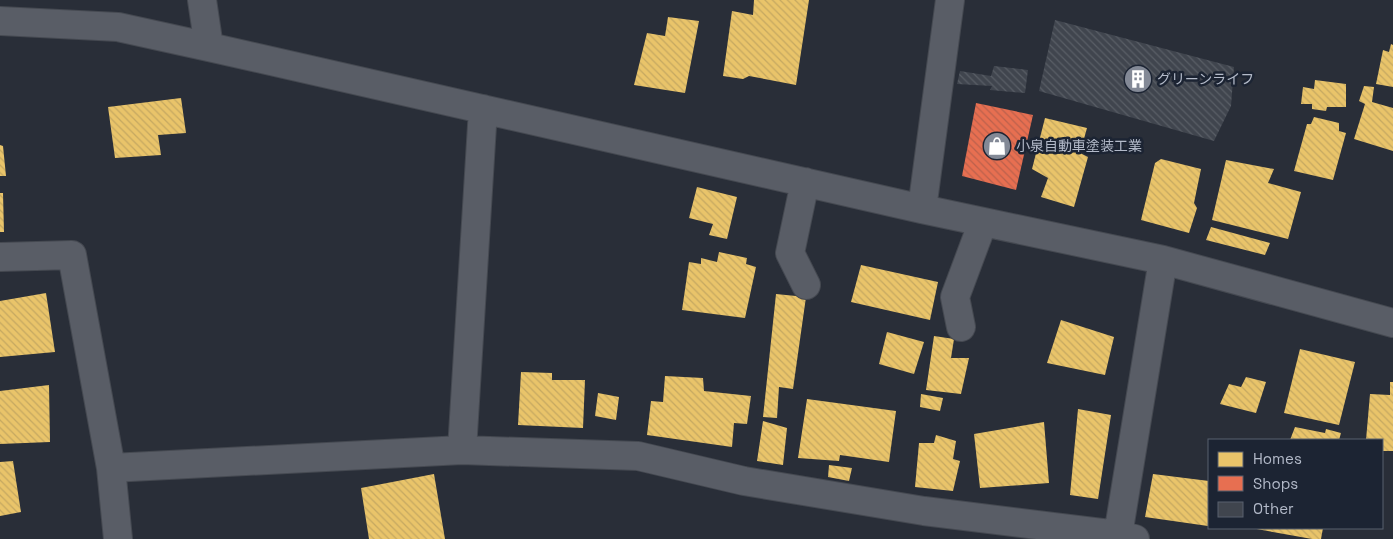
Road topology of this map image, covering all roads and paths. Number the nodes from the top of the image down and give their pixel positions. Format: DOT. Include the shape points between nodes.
graph roads {
  1 [pos="202,0"];
  2 [pos="950,0"];
  3 [pos="0,21"];
  4 [pos="209,47"];
  5 [pos="483,109"];
  6 [pos="805,182"];
  7 [pos="922,209"];
  8 [pos="983,222"];
  9 [pos="0,257"];
  10 [pos="1163,260"];
  11 [pos="806,285"];
  12 [pos="1393,323"];
  13 [pos="960,327"];
  14 [pos="462,450"];
  15 [pos="111,468"];
  16 [pos="1126,537"];
  17 [pos="118,539"];
  1 -- 4 [label="street"];
  2 -- 7 [label="street"];
  3 -- 4 [label="street" via="118,28"];
  4 -- 5 [label="street"];
  5 -- 6 [label="street"];
  5 -- 14 [label="street"];
  6 -- 7 [label="street"];
  6 -- 11 [label="street" via="790,253"];
  7 -- 8 [label="street"];
  8 -- 10 [label="street"];
  8 -- 13 [label="street" via="955,297"];
  9 -- 15 [label="street" via="72,255"];
  10 -- 12 [label="street"];
  10 -- 16 [label="street"];
  14 -- 15 [label="street"];
  14 -- 16 [label="street" via="638,456 744,481 924,511"];
  15 -- 17 [label="street"];
}
